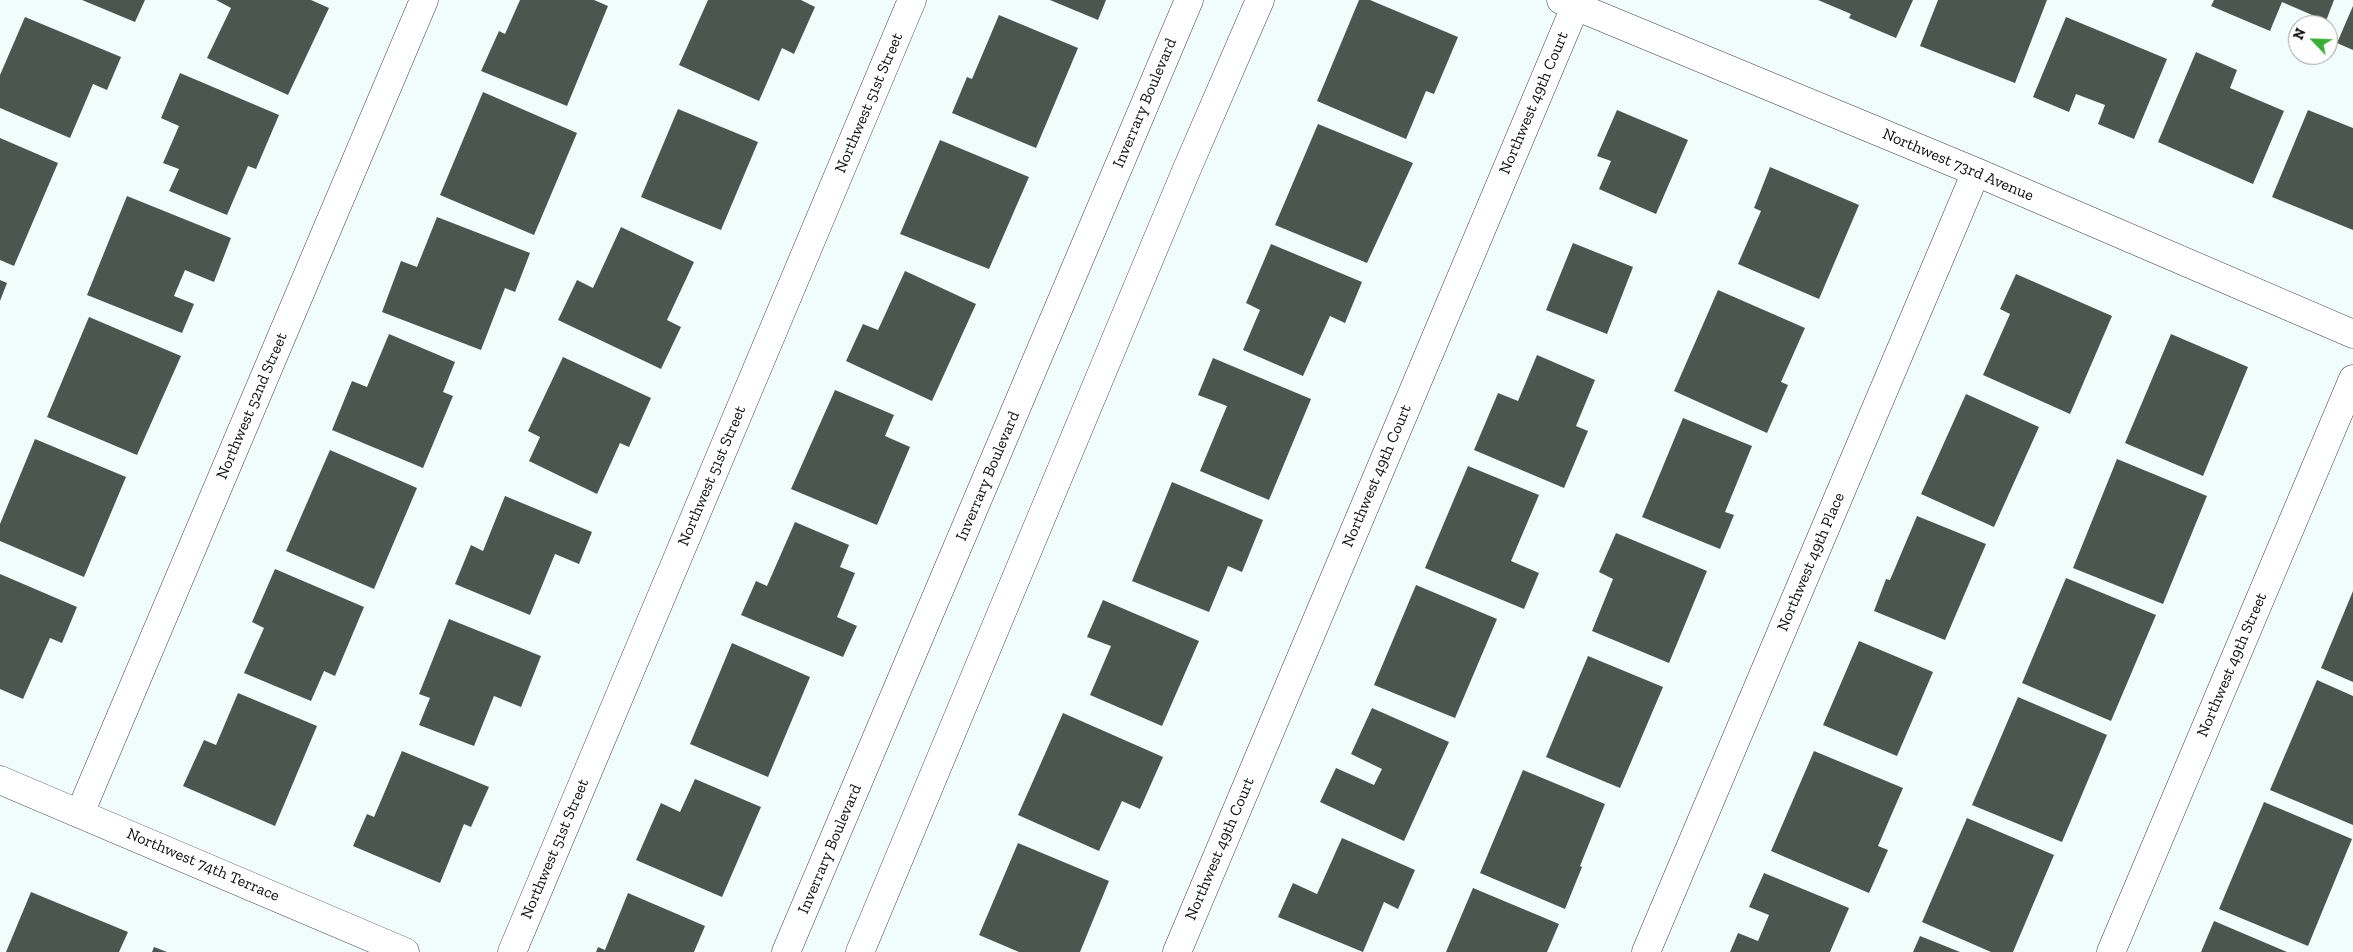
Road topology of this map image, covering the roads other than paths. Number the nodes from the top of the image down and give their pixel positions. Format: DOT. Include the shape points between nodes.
graph roads {
  1 [pos="424,0"];
  2 [pos="912,0"];
  3 [pos="1189,0"];
  4 [pos="1260,0"];
  5 [pos="1572,2"];
  6 [pos="1976,172"];
  7 [pos="2353,334"];
  8 [pos="2353,379"];
  9 [pos="0,780"];
  10 [pos="80,813"];
  11 [pos="405,952"];
  12 [pos="512,952"];
  13 [pos="786,952"];
  14 [pos="860,952"];
  15 [pos="1177,952"];
  16 [pos="1646,952"];
  17 [pos="2111,952"];
  1 -- 10 [label="street, Northwest 52nd Street"];
  2 -- 12 [label="street, Northwest 51st Street"];
  3 -- 13 [label="street, Inverrary Boulevard"];
  4 -- 14 [label="street"];
  5 -- 6 [label="street, Northwest 73rd Avenue"];
  5 -- 15 [label="street, Northwest 49th Court"];
  6 -- 7 [label="street, Northwest 73rd Avenue"];
  6 -- 16 [label="street, Northwest 49th Place"];
  8 -- 17 [label="street, Northwest 49th Street"];
  9 -- 10 [label="street, Northwest 74th Terrace"];
  10 -- 11 [label="street, Northwest 74th Terrace"];
}
